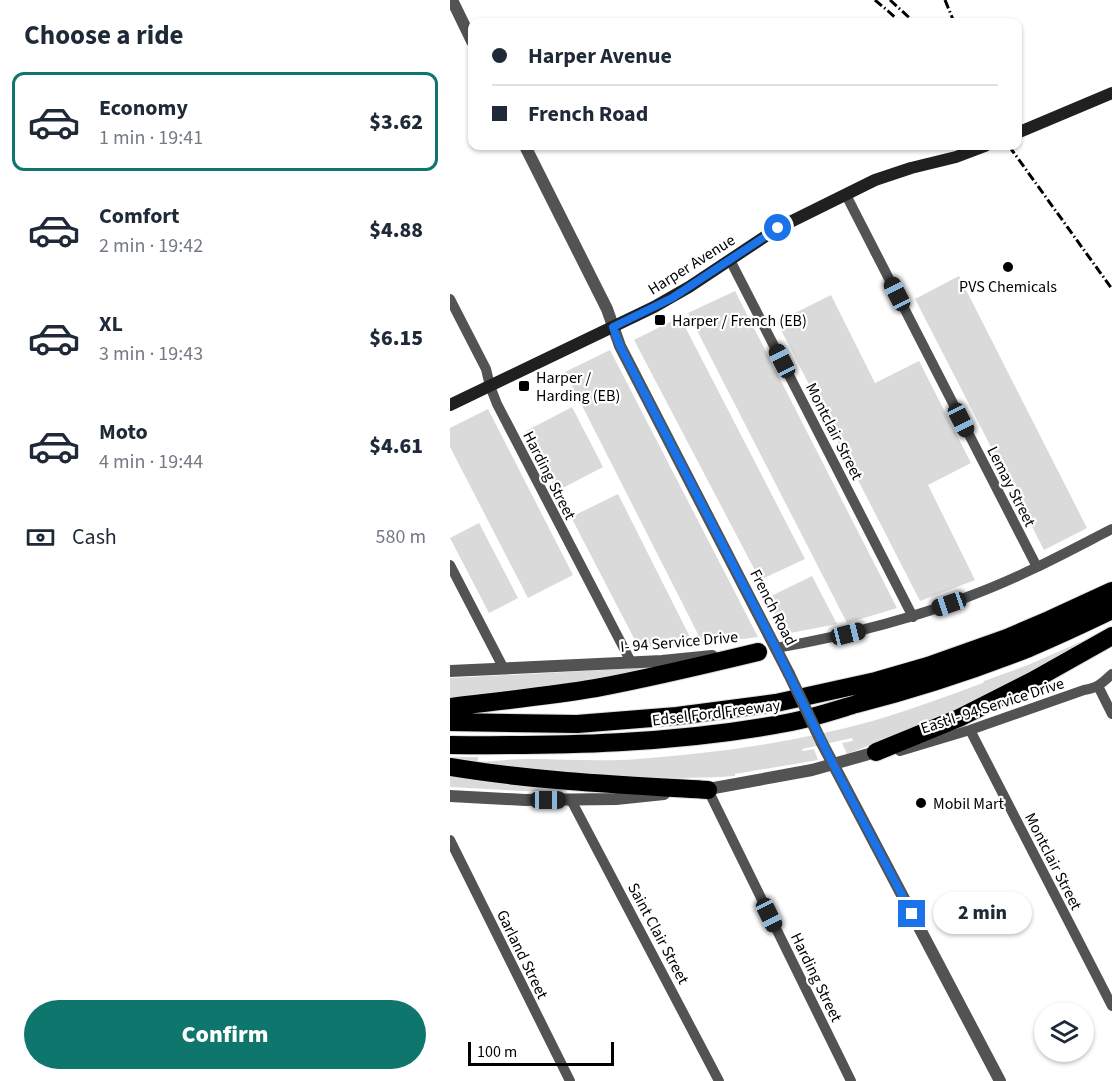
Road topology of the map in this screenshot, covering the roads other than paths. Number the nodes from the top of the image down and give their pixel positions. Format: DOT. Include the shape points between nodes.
graph roads {
  1 [pos="452,0"];
  2 [pos="468,33"];
  3 [pos="1112,93"];
  4 [pos="1022,131"];
  5 [pos="527,150"];
  6 [pos="974,150"];
  7 [pos="846,195"];
  8 [pos="730,260"];
  9 [pos="450,299"];
  10 [pos="613,327"];
  11 [pos="490,386"];
  12 [pos="450,405"];
  13 [pos="1109,530"];
  14 [pos="450,565"];
  15 [pos="1037,567"];
  16 [pos="1112,591"];
  17 [pos="1112,610"];
  18 [pos="913,616"];
  19 [pos="1112,636"];
  20 [pos="776,648"];
  21 [pos="758,651"];
  22 [pos="631,662"];
  23 [pos="504,669"];
  24 [pos="450,671"];
  25 [pos="1112,674"];
  26 [pos="1098,687"];
  27 [pos="450,707"];
  28 [pos="1112,714"];
  29 [pos="450,722"];
  30 [pos="970,730"];
  31 [pos="450,745"];
  32 [pos="876,752"];
  33 [pos="833,764"];
  34 [pos="450,767"];
  35 [pos="708,790"];
  36 [pos="450,796"];
  37 [pos="571,800"];
  38 [pos="450,840"];
  39 [pos="1112,1006"];
  40 [pos="570,1081"];
  41 [pos="719,1081"];
  42 [pos="851,1081"];
  43 [pos="1000,1081"];
  1 -- 2 [label="street"];
  3 -- 4 [label="main road"];
  5 -- 10 [label="street, French Road"];
  6 -- 7 [label="main road, Harper Avenue" via="890,174"];
  7 -- 8 [label="main road, Harper Avenue" via="778,228"];
  7 -- 15 [label="street, Lemay Street"];
  8 -- 10 [label="main road, Harper Avenue" via="672,298"];
  8 -- 18 [label="street, Montclair Street"];
  9 -- 11 [label="street, Harding Street" via="486,369"];
  10 -- 11 [label="main road, Harper Avenue"];
  10 -- 20 [label="street, French Road"];
  11 -- 12 [label="main road, Harper Avenue"];
  11 -- 22 [label="street, Harding Street"];
  13 -- 15 [label="street, I- 94 Service Drive"];
  14 -- 23 [label="street"];
  15 -- 18 [label="street, I- 94 Service Drive" via="977,594"];
  16 -- 29 [label="highway, Edsel Ford Freeway" via="1007,638 928,666 776,703 578,724"];
  17 -- 31 [label="highway, Edsel Ford Freeway" via="970,670 788,723 632,742"];
  18 -- 20 [label="street, I- 94 Service Drive"];
  19 -- 32 [label="highway" via="959,718"];
  20 -- 21 [label="street, I- 94 Service Drive"];
  20 -- 33 [label="street, French Road, bridge"];
  21 -- 22 [label="street, I- 94 Service Drive"];
  21 -- 27 [label="highway" via="596,688"];
  22 -- 23 [label="street, I- 94 Service Drive"];
  23 -- 24 [label="street, I- 94 Service Drive"];
  25 -- 26 [label="street, East I- 94 Service Drive"];
  26 -- 28 [label="street"];
  26 -- 30 [label="street, East I- 94 Service Drive"];
  30 -- 32 [label="street, East I- 94 Service Drive" via="899,751"];
  30 -- 39 [label="street, Montclair Street"];
  32 -- 33 [label="street"];
  33 -- 35 [label="street"];
  33 -- 43 [label="street, French Road"];
  34 -- 35 [label="highway"];
  35 -- 37 [label="street"];
  35 -- 42 [label="street, Harding Street"];
  36 -- 37 [label="street"];
  37 -- 41 [label="street, Saint Clair Street"];
  38 -- 40 [label="street, Garland Street"];
}
